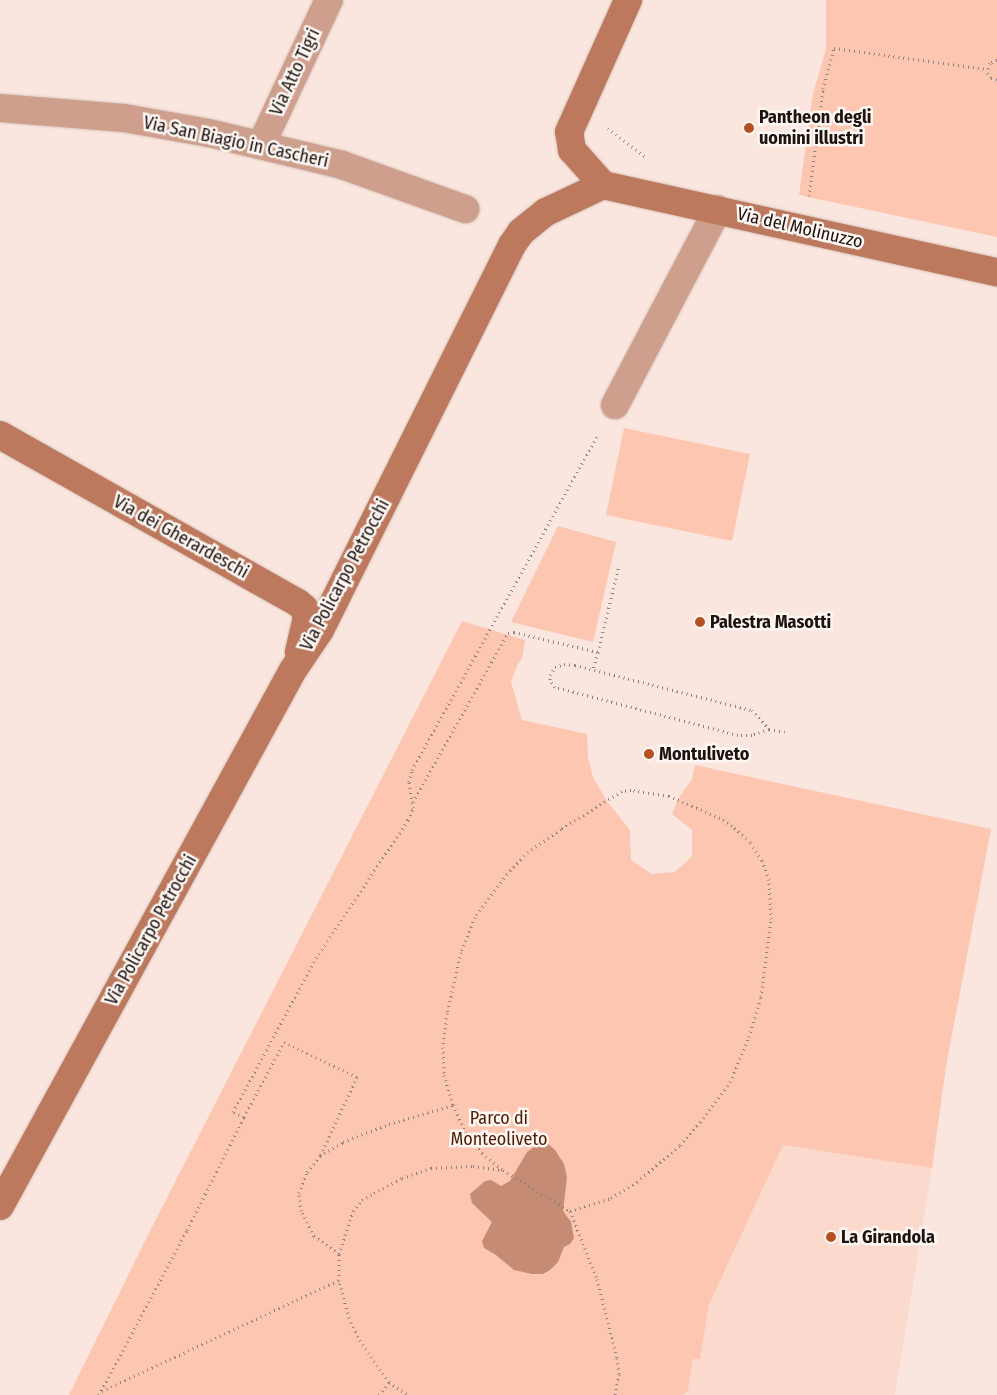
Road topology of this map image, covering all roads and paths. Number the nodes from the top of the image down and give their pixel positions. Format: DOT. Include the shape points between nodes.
graph roads {
  1 [pos="329,0"];
  2 [pos="628,0"];
  3 [pos="997,60"];
  4 [pos="987,69"];
  5 [pos="997,80"];
  6 [pos="0,108"];
  7 [pos="262,145"];
  8 [pos="603,185"];
  9 [pos="809,196"];
  10 [pos="465,209"];
  11 [pos="718,209"];
  12 [pos="997,272"];
  13 [pos="615,405"];
  14 [pos="0,435"];
  15 [pos="618,565"];
  16 [pos="349,571"];
  17 [pos="298,603"];
  18 [pos="598,652"];
  19 [pos="293,670"];
  20 [pos="593,670"];
  21 [pos="769,729"];
  22 [pos="785,732"];
  23 [pos="413,802"];
  24 [pos="453,1105"];
  25 [pos="244,1117"];
  26 [pos="320,1156"];
  27 [pos="503,1170"];
  28 [pos="0,1206"];
  29 [pos="570,1211"];
  30 [pos="339,1254"];
  31 [pos="339,1280"];
  32 [pos="389,1382"];
  33 [pos="102,1391"];
  34 [pos="99,1395"];
  35 [pos="379,1395"];
  36 [pos="408,1395"];
  37 [pos="615,1395"];
  1 -- 7 [label="street, Via Atto Tigri"];
  2 -- 8 [label="street" via="569,132 572,150"];
  3 -- 4 [label="path"];
  4 -- 5 [label="path" via="989,76"];
  4 -- 9 [label="path" via="834,48 823,89"];
  6 -- 7 [label="street, Via San Biagio in Cascheri" via="124,118"];
  7 -- 10 [label="street, Via San Biagio in Cascheri" via="370,174"];
  8 -- 11 [label="street, Via del Molinuzzo"];
  8 -- 16 [label="street, Via Policarpo Petrocchi" via="546,212 521,232"];
  11 -- 12 [label="street, Via del Molinuzzo"];
  11 -- 13 [label="street"];
  13 -- 23 [label="path" via="412,770 409,782"];
  14 -- 17 [label="street, Via dei Gherardeschi"];
  15 -- 18 [label="path"];
  16 -- 17 [label="street" via="323,603"];
  16 -- 19 [label="street, Via Policarpo Petrocchi" via="320,630"];
  17 -- 19 [label="street" via="307,617"];
  18 -- 20 [label="path"];
  18 -- 23 [label="path" via="508,633"];
  19 -- 28 [label="street, Via Policarpo Petrocchi"];
  20 -- 21 [label="path" via="752,710"];
  20 -- 21 [label="path" via="564,664 551,670 550,680 555,687 738,735 752,735"];
  21 -- 22 [label="path"];
  23 -- 25 [label="path" via="408,820 316,958 233,1112"];
  24 -- 26 [label="path" via="389,1124 344,1142"];
  24 -- 27 [label="path" via="466,1133 482,1153"];
  24 -- 29 [label="path" via="444,1075 443,1047 461,952 475,917 491,893 528,852 626,790 669,796 720,818 750,842 762,860 769,880 769,946 760,997 730,1082 700,1122 655,1168 611,1198"];
  25 -- 26 [label="path" via="284,1042 356,1077"];
  25 -- 33 [label="path"];
  26 -- 30 [label="path" via="307,1172 300,1193 301,1211 314,1236"];
  27 -- 29 [label="path"];
  27 -- 30 [label="path" via="454,1166 431,1168 402,1178 362,1200 353,1211"];
  29 -- 37 [label="path" via="597,1279 618,1358"];
  30 -- 31 [label="path"];
  31 -- 32 [label="path" via="349,1318 360,1341"];
  31 -- 33 [label="path"];
  32 -- 35 [label="path"];
  32 -- 36 [label="path"];
  33 -- 34 [label="path"];
}
